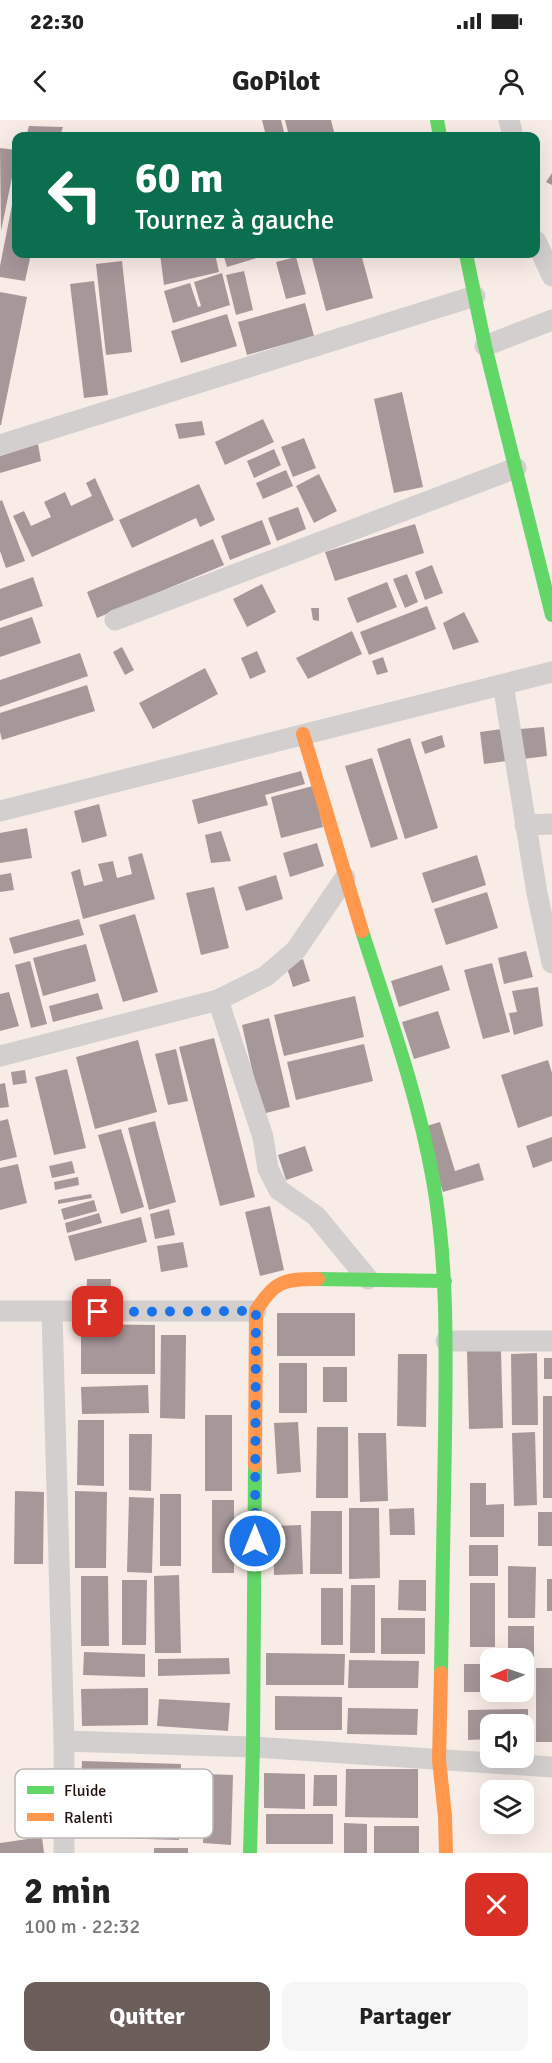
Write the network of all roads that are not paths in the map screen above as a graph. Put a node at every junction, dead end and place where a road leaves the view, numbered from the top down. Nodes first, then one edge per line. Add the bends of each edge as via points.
1 (540, 250) edge
2 (467, 258) edge
3 (552, 276) edge
4 (475, 296) junction
5 (552, 320) edge
6 (485, 346) junction
7 (0, 445) edge
8 (516, 468) junction
9 (552, 615) edge
10 (115, 620) dead end
11 (552, 672) edge
12 (502, 684) junction
13 (303, 734) junction
14 (0, 811) edge
15 (552, 824) edge
16 (525, 825) junction
17 (345, 878) junction
18 (552, 963) edge
19 (218, 1000) junction
20 (0, 1056) edge
21 (368, 1280) junction
22 (445, 1281) junction
23 (0, 1311) edge
24 (256, 1311) junction
25 (52, 1312) junction
26 (446, 1341) junction
27 (552, 1341) edge
28 (64, 1741) junction
29 (254, 1747) junction
30 (439, 1760) junction
31 (552, 1767) edge
32 (64, 1769) edge
33 (250, 1853) edge
34 (446, 1853) edge

1 - 3 street
2 - 4 street
4 - 6 street
4 - 7 street
5 - 6 street
6 - 8 street
8 - 9 street
8 - 10 street
11 - 12 street
12 - 13 street
12 - 16 street
13 - 14 street
13 - 17 street
15 - 16 street
16 - 18 street
17 - 19 street via 296,950 266,976
17 - 22 street via 415,1100 433,1179
19 - 20 street
19 - 21 street via 263,1137 268,1169 279,1190 316,1216
21 - 22 street
21 - 24 street via 293,1279 266,1293
22 - 26 street
23 - 25 street
24 - 25 street
24 - 29 street
25 - 28 street
26 - 27 street
26 - 30 street
28 - 29 street
28 - 32 street
29 - 30 street
29 - 33 street
30 - 31 street
30 - 34 street

